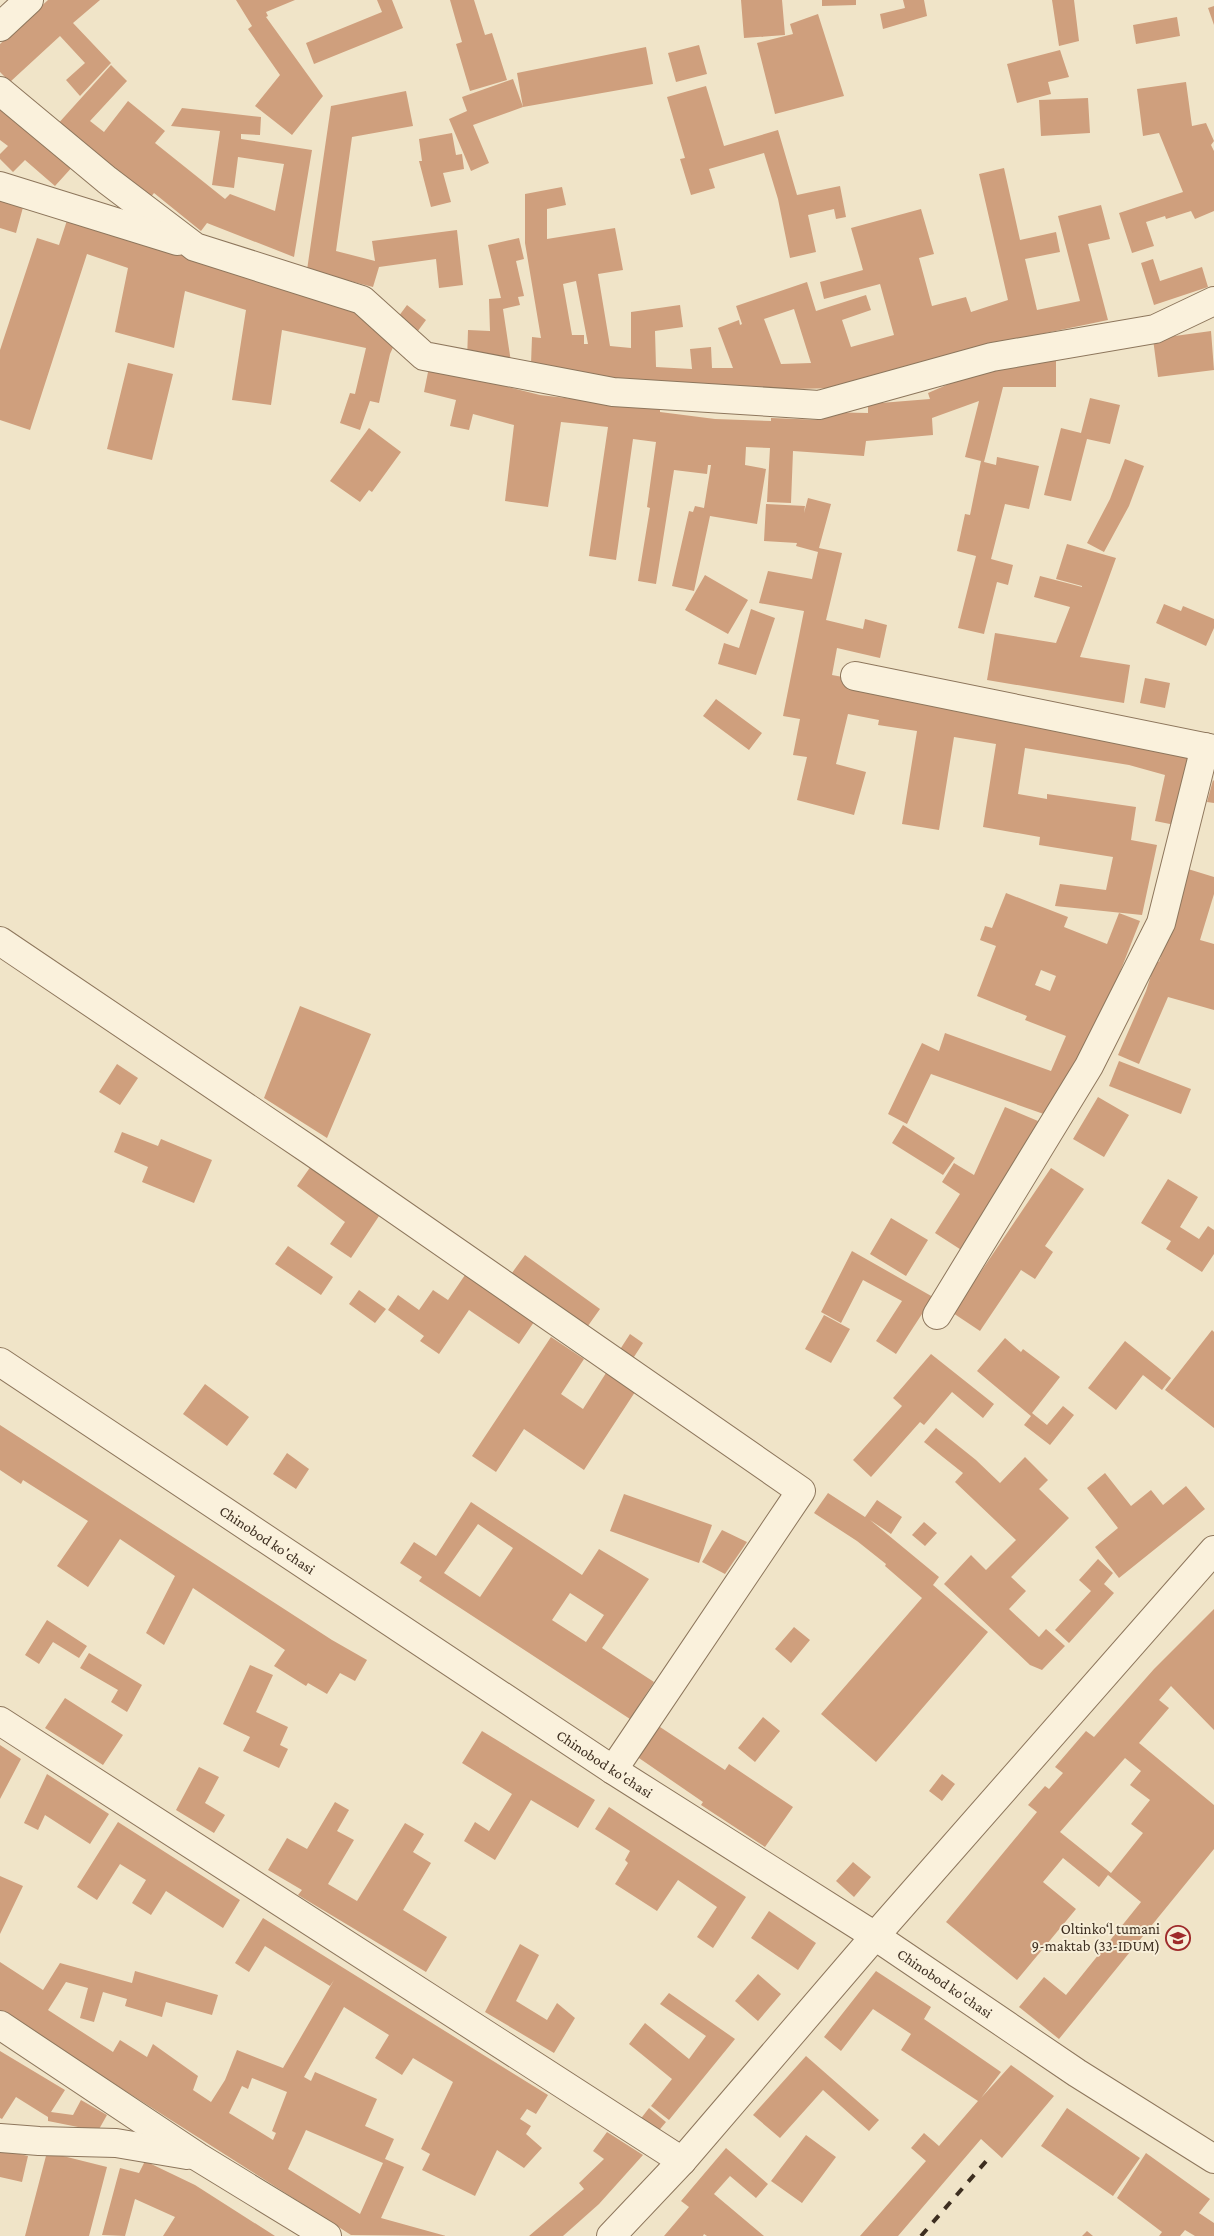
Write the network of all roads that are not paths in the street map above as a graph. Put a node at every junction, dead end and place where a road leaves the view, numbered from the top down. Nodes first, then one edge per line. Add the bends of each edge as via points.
1 (29, 0) edge
2 (0, 27) edge
3 (0, 91) edge
4 (0, 186) edge
5 (195, 247) junction
6 (1214, 301) edge
7 (855, 676) dead end
8 (1209, 748) edge
9 (0, 941) edge
10 (937, 1315) dead end
11 (0, 1362) edge
12 (1214, 1550) edge
13 (0, 1721) edge
14 (612, 1770) junction
15 (875, 1936) junction
16 (0, 2025) edge
17 (0, 2138) edge
18 (198, 2157) junction
19 (1214, 2158) edge
20 (682, 2161) junction
21 (327, 2236) edge
22 (611, 2236) edge

1 - 2 street
3 - 5 street via 107,180
4 - 5 street
5 - 6 street via 362,300 424,356 613,392 819,406 992,357 1155,329
7 - 8 street
8 - 10 street via 1161,923 1089,1066
9 - 14 street via 303,1145 802,1491
11 - 14 street, Chinobod ko'chasi
12 - 15 street
13 - 20 street
14 - 15 street, Chinobod ko'chasi
15 - 19 street, Chinobod ko'chasi via 1077,2073
15 - 20 street
16 - 18 street
17 - 18 street via 116,2143
18 - 21 street
20 - 22 street

